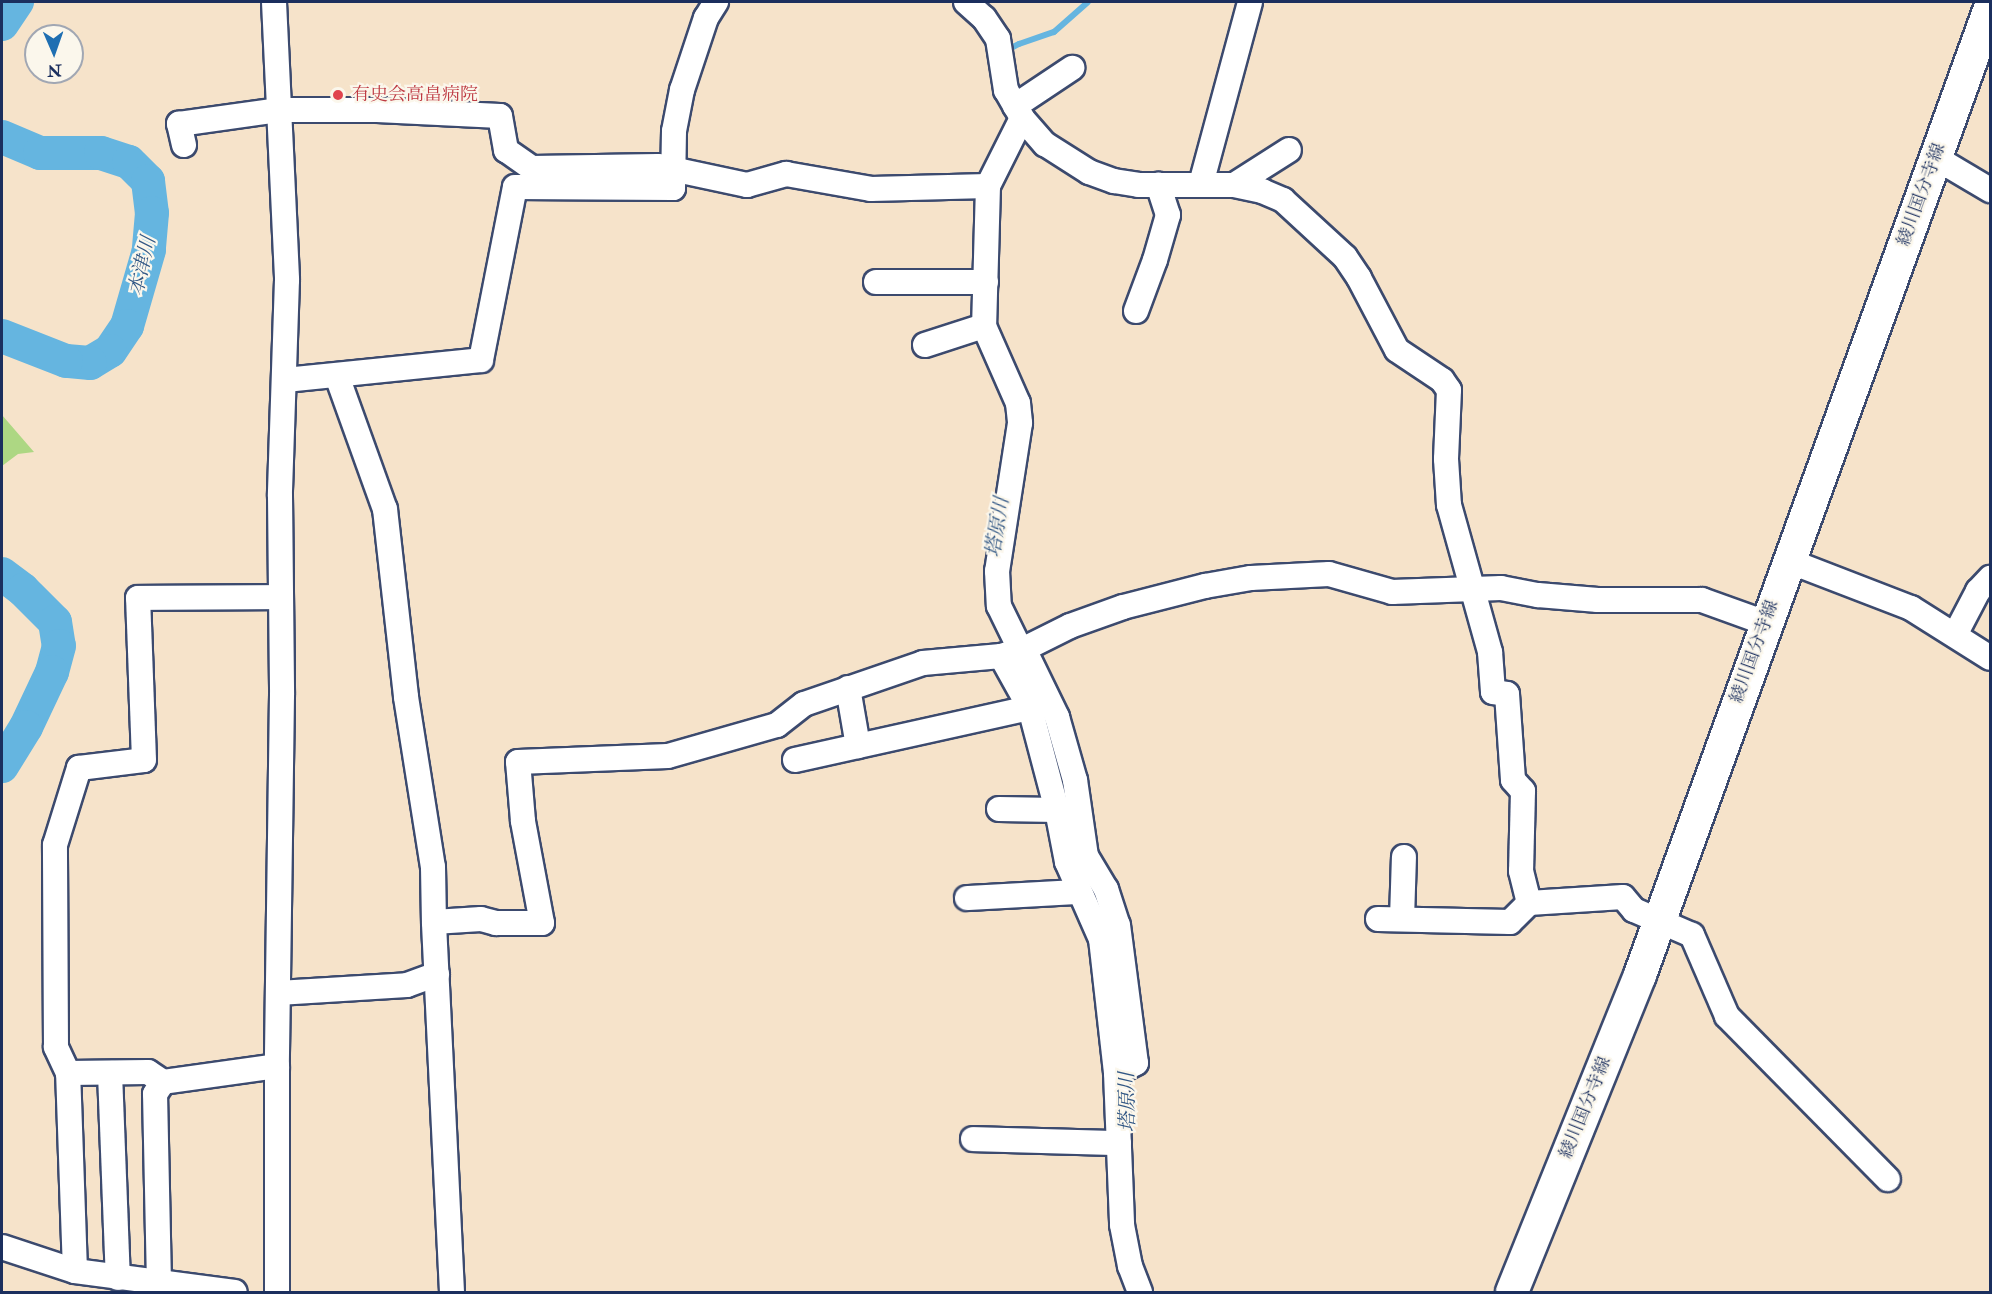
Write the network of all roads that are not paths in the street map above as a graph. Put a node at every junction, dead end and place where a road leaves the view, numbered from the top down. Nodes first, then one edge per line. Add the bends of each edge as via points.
1 (274, 2) edge
2 (716, 2) edge
3 (966, 2) edge
4 (1250, 2) edge
5 (1990, 8) edge
6 (1072, 68) dead end
7 (1021, 106) junction
8 (278, 110) junction
9 (184, 146) dead end
10 (1289, 150) dead end
11 (1936, 158) junction
12 (674, 170) junction
13 (1201, 184) junction
14 (1158, 185) junction
15 (1234, 185) junction
16 (988, 186) junction
17 (1990, 190) edge
18 (876, 282) dead end
19 (986, 282) junction
20 (1136, 310) dead end
21 (984, 326) junction
22 (925, 345) dead end
23 (337, 376) junction
24 (285, 380) junction
25 (1789, 561) junction
26 (1990, 578) edge
27 (1472, 588) junction
28 (281, 597) junction
29 (1766, 623) junction
30 (1955, 635) junction
31 (1024, 649) junction
32 (1000, 656) junction
33 (1990, 658) edge
34 (848, 688) junction
35 (1030, 708) junction
36 (858, 746) junction
37 (795, 760) dead end
38 (999, 809) dead end
39 (1057, 810) junction
40 (1404, 857) dead end
41 (1106, 889) junction
42 (967, 898) dead end
43 (1083, 900) junction
44 (1529, 903) junction
45 (1378, 919) dead end
46 (1402, 919) junction
47 (434, 922) junction
48 (1659, 922) junction
49 (436, 974) junction
50 (278, 993) junction
51 (277, 1066) junction
52 (68, 1073) junction
53 (110, 1073) junction
54 (1116, 1073) junction
55 (163, 1082) junction
56 (973, 1139) dead end
57 (1119, 1143) junction
58 (1888, 1179) dead end
59 (2, 1247) edge
60 (75, 1271) junction
61 (118, 1278) junction
62 (156, 1288) edge
63 (235, 1293) edge
64 (277, 1293) edge
65 (452, 1293) edge
66 (1140, 1293) edge
67 (1512, 1293) edge

1 - 8 street
2 - 12 street via 706,18 682,90 674,131
3 - 7 street via 984,18 998,39 1006,90
4 - 13 street
5 - 11 main road, 綾川国分寺線
6 - 7 street
7 - 14 street via 1045,144 1089,172 1114,181
7 - 16 street
8 - 9 street via 179,124
8 - 12 street via 500,116 506,150 532,168 658,166
8 - 24 street via 287,280
10 - 15 street
11 - 17 street
11 - 25 main road, 綾川国分寺線
12 - 16 street via 747,185 786,174 871,189
12 - 23 street via 673,188 515,187 481,360
13 - 14 street
13 - 15 street
14 - 20 street via 1168,215
15 - 27 street via 1283,200 1345,257 1397,350 1449,390 1449,505
16 - 19 street
18 - 19 street
19 - 21 street
21 - 22 street
21 - 31 street via 1018,404 1020,423 997,571 999,606 1019,647
23 - 24 street
23 - 47 street via 385,509 406,697 433,867
24 - 28 street
25 - 29 main road, 綾川国分寺線
25 - 30 street via 1911,608
26 - 30 street via 1978,591
27 - 29 street via 1598,600 1702,600
27 - 31 street via 1392,592 1329,574 1251,578 1123,607 1070,626
27 - 44 street via 1490,652 1493,692 1508,694 1513,780 1523,791 1521,871
28 - 50 street
28 - 52 street via 138,598 144,760 79,768 56,845 56,1047
29 - 48 main road, 綾川国分寺線
30 - 33 street
31 - 32 street
31 - 41 street via 1057,717 1075,780 1086,856
32 - 34 street via 923,663
32 - 35 street
34 - 36 street
34 - 47 street via 804,704 777,725 668,756 518,762 523,821 542,923 496,923 481,919
35 - 36 street
35 - 39 street
36 - 37 street
38 - 39 street
39 - 43 street via 1066,862
40 - 46 street
41 - 43 street
41 - 54 street via 1118,925 1136,1063
42 - 43 street
43 - 54 street via 1101,939
44 - 46 street via 1510,921
44 - 48 street via 1623,897 1634,910
45 - 46 street
47 - 49 street
48 - 58 street via 1692,935 1727,1016
48 - 67 main road, 綾川国分寺線
49 - 50 street via 407,985
49 - 65 street
50 - 51 street
51 - 55 street
51 - 64 street
52 - 53 street
52 - 60 street
53 - 55 street via 148,1072
53 - 61 street
54 - 57 street
55 - 62 street via 154,1094
56 - 57 street
57 - 66 street via 1122,1225
59 - 60 street
60 - 61 street
61 - 62 street
62 - 63 street

